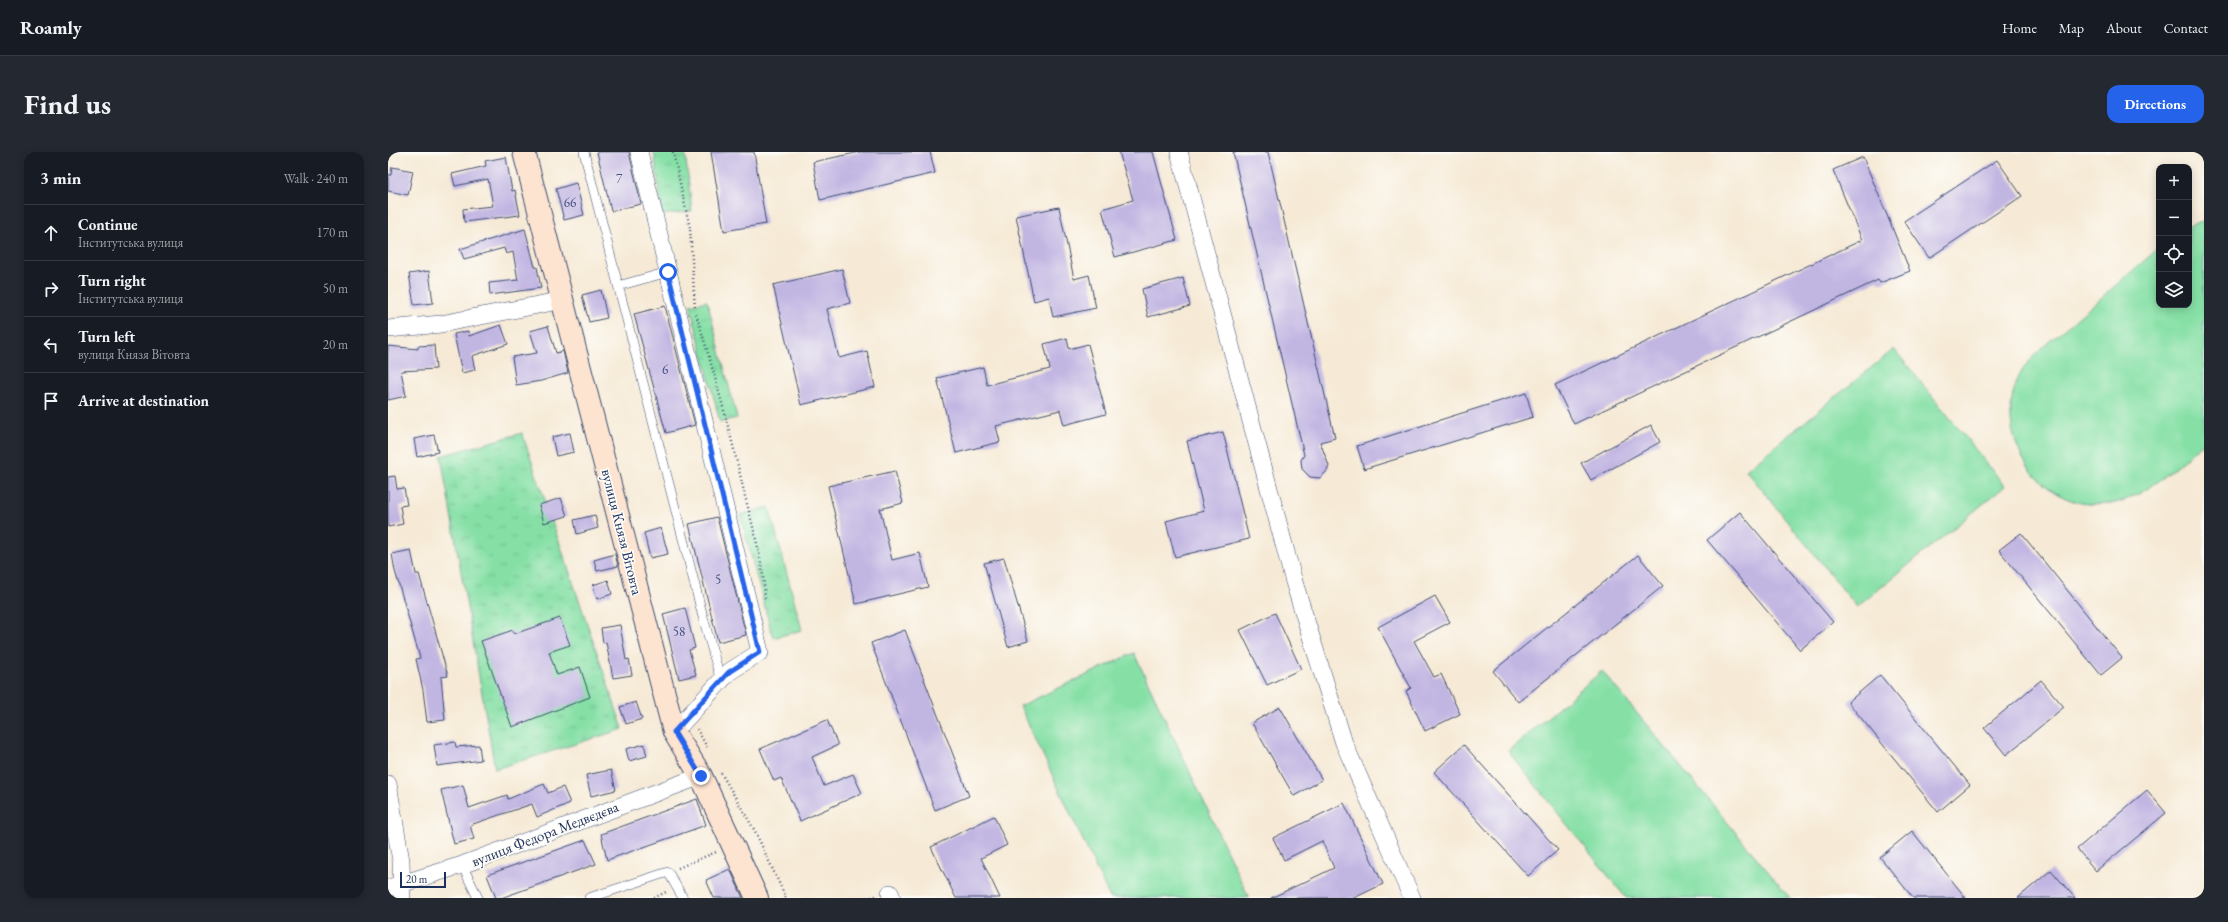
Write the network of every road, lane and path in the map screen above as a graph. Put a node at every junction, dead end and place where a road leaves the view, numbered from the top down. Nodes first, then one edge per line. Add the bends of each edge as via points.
1 (524, 152) edge
2 (584, 152) edge
3 (639, 152) edge
4 (673, 152) edge
5 (1179, 152) edge
6 (668, 272) junction
7 (618, 286) junction
8 (562, 300) junction
9 (388, 329) edge
10 (766, 604) dead end
11 (721, 681) junction
12 (689, 716) junction
13 (674, 732) junction
14 (708, 749) dead end
15 (710, 773) junction
16 (388, 784) edge
17 (734, 845) junction
18 (462, 865) junction
19 (668, 872) junction
20 (398, 890) edge
21 (607, 895) edge
22 (478, 898) edge
23 (589, 898) edge
24 (683, 898) edge
25 (757, 898) edge
26 (786, 898) edge
27 (1412, 898) edge

1 - 8 street, вулиця Князя Вітовта
2 - 7 lane
3 - 6 street
4 - 10 path via 690,228 695,310 714,370 741,477 764,575
5 - 27 street via 1292,574 1344,743
6 - 7 lane
6 - 11 street via 760,652 729,672
7 - 11 lane
8 - 9 street via 441,324
8 - 13 street, вулиця Князя Вітовта
11 - 12 street
12 - 13 street
12 - 14 path
13 - 15 street, вулиця Князя Вітовта
15 - 17 street, вулиця Князя Вітовта
15 - 18 street, вулиця Федора Медвєдєва
15 - 26 path via 755,831
16 - 20 street via 401,861
17 - 19 path
17 - 25 street, вулиця Князя Вітовта
18 - 20 street, вулиця Федора Медвєдєва
18 - 22 lane
19 - 21 lane
19 - 24 lane
21 - 23 lane

